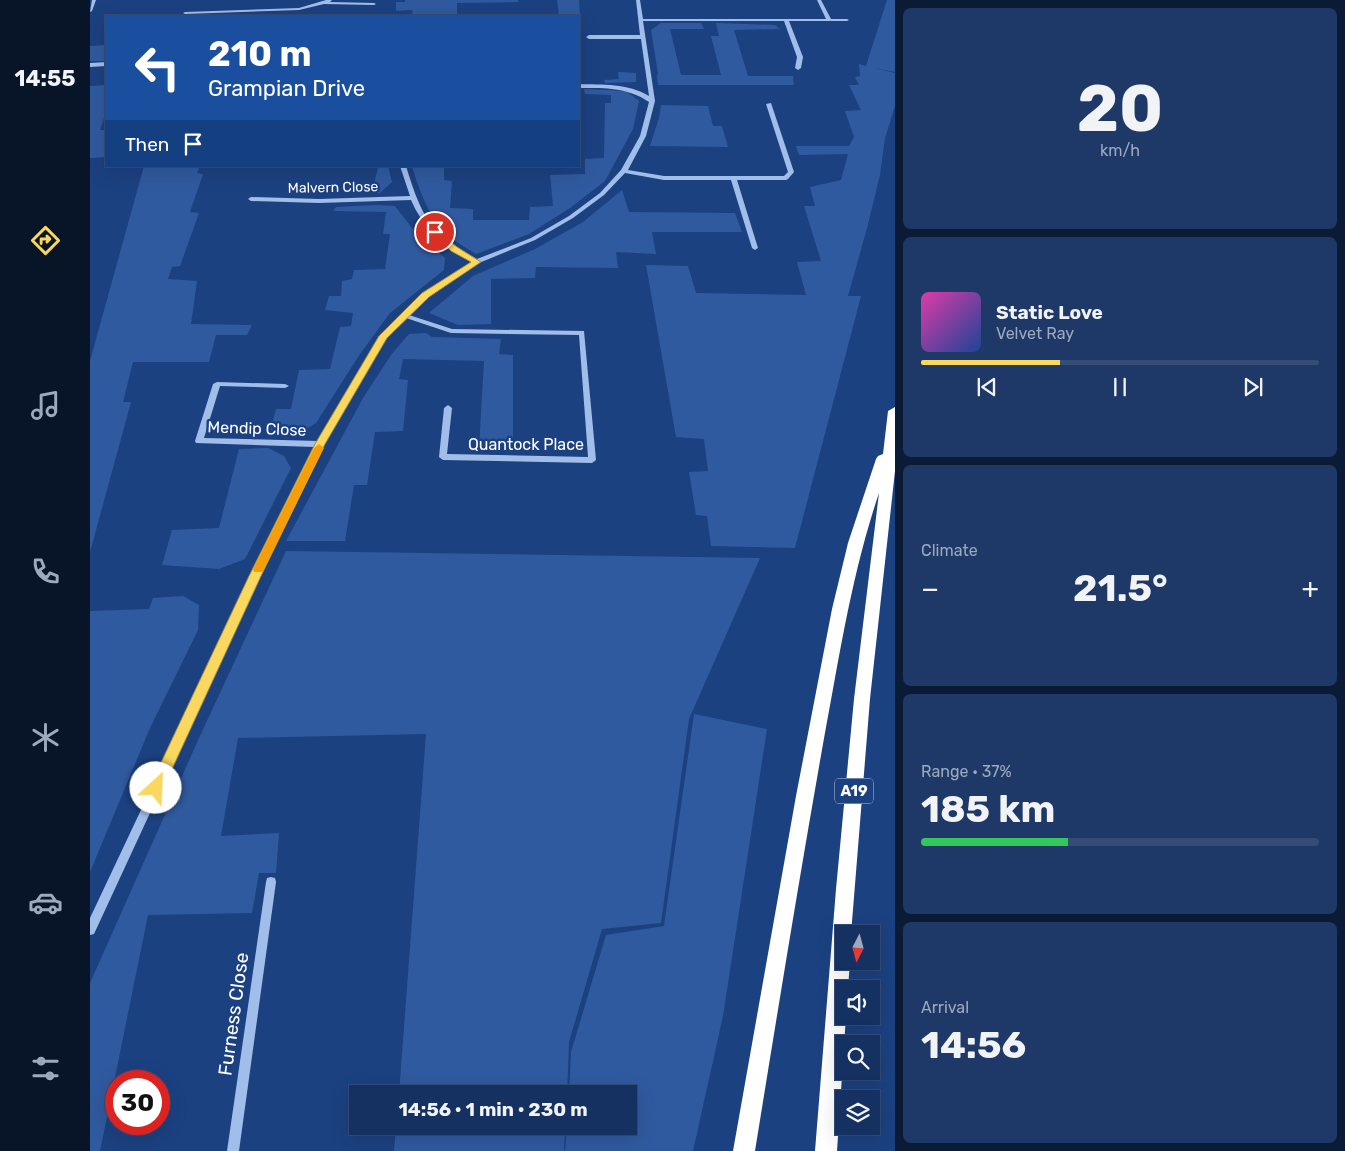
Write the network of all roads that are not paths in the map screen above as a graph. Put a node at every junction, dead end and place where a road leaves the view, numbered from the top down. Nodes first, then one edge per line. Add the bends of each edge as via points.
1 (94, 0) edge
2 (330, 0) edge
3 (638, 0) edge
4 (819, 0) edge
5 (324, 3) junction
6 (374, 4) dead end
7 (90, 10) edge
8 (185, 13) dead end
9 (642, 20) junction
10 (786, 20) junction
11 (829, 20) junction
12 (848, 20) dead end
13 (644, 37) junction
14 (589, 38) dead end
15 (105, 64) edge
16 (90, 65) edge
17 (798, 68) dead end
18 (580, 86) edge
19 (652, 101) junction
20 (769, 104) dead end
21 (403, 167) edge
22 (624, 171) junction
23 (733, 178) junction
24 (414, 198) junction
25 (252, 200) dead end
26 (755, 248) dead end
27 (477, 262) junction
28 (403, 315) junction
29 (285, 386) dead end
30 (448, 408) dead end
31 (895, 411) edge
32 (892, 432) junction
33 (320, 444) junction
34 (271, 882) dead end
35 (90, 930) edge
36 (232, 1151) edge
37 (744, 1151) edge
38 (826, 1151) edge

1 - 7 street
2 - 5 street
3 - 9 street
4 - 11 street
5 - 6 street
5 - 8 street via 299,9
9 - 10 street
9 - 13 street
10 - 11 street
10 - 17 street via 800,57
11 - 12 street
13 - 14 street
13 - 19 street
15 - 16 street
18 - 19 street via 624,87 641,92
19 - 22 street via 643,136
20 - 23 street via 791,172 786,178
21 - 24 street
22 - 23 street via 664,178
22 - 27 street via 602,194 571,217 533,239
23 - 26 street
24 - 25 street, Malvern Close
24 - 27 street via 435,232 454,249
27 - 28 street via 427,294
28 - 30 street, Quantock Place via 451,330 582,333 592,460 443,457
28 - 33 street via 383,336
29 - 33 street, Mendip Close via 217,384 199,441
31 - 32 highway, A19
32 - 37 highway via 855,543 840,609
32 - 38 highway, A19 via 845,889
33 - 35 street
34 - 36 street, Furness Close

